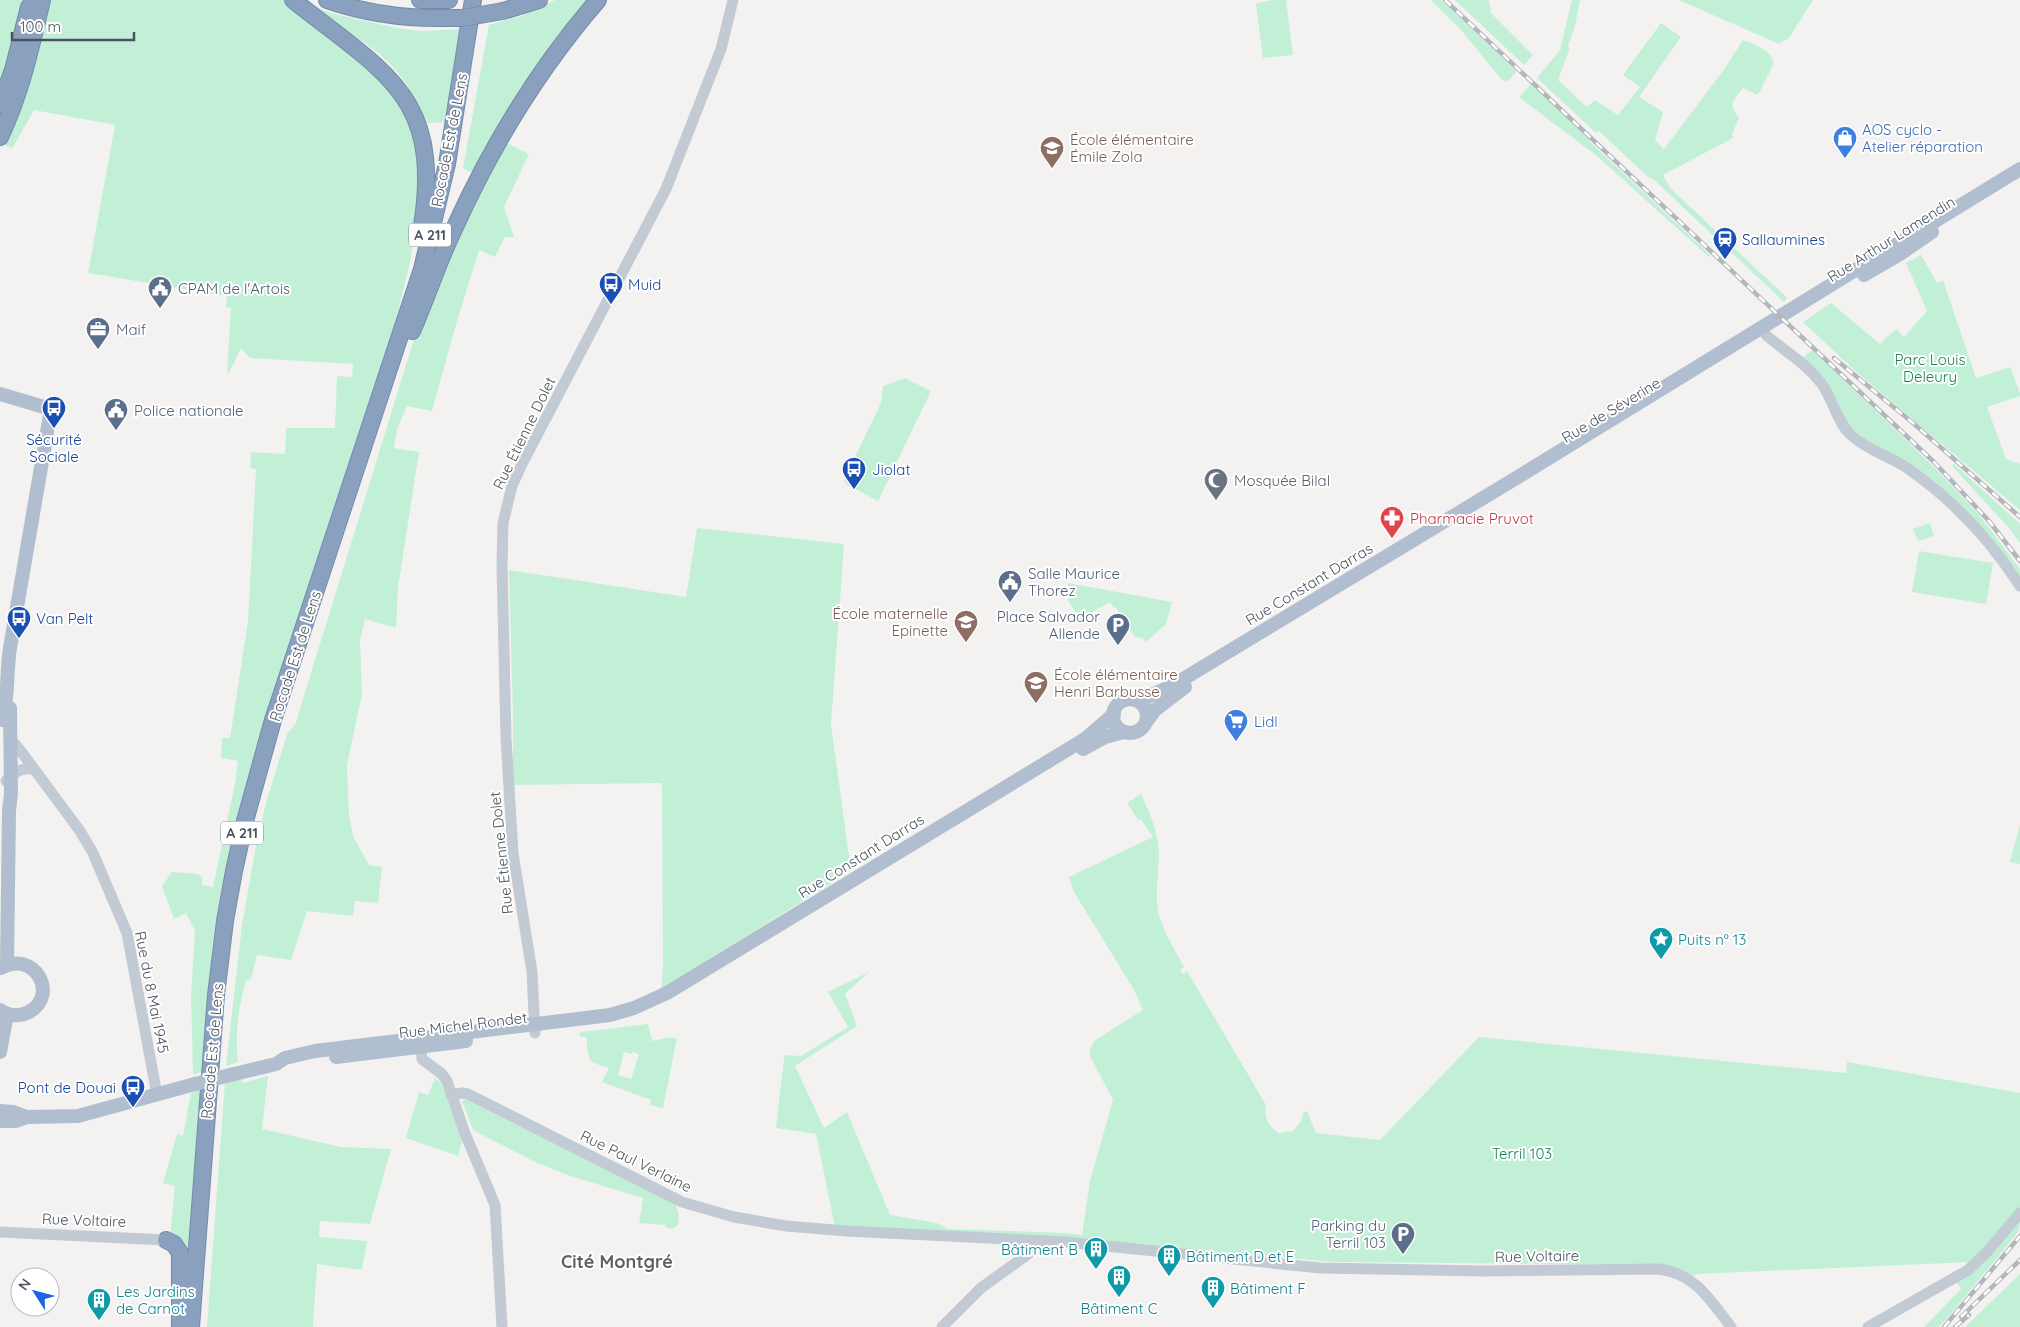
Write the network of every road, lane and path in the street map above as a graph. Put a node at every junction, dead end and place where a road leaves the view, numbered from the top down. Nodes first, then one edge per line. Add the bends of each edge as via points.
1 (30, 0) edge
2 (42, 0) edge
3 (293, 0) edge
4 (420, 0) edge
5 (449, 0) edge
6 (473, 0) edge
7 (482, 0) edge
8 (539, 0) edge
9 (598, 0) edge
10 (733, 0) edge
11 (331, 1) edge
12 (0, 105) edge
13 (0, 137) edge
14 (2020, 169) edge
15 (2020, 180) edge
16 (1795, 307) joint
17 (1779, 328) joint
18 (1766, 335) junction
19 (411, 336) junction
20 (392, 359) junction
21 (0, 394) edge
22 (1497, 489) joint
23 (1460, 521) joint
24 (2020, 586) edge
25 (4, 656) edge
26 (4, 698) edge
27 (1135, 700) junction
28 (1114, 714) junction
29 (1147, 721) junction
30 (1124, 732) junction
31 (10, 742) junction
32 (34, 770) junction
33 (8, 779) junction
34 (4, 967) edge
35 (4, 1012) edge
36 (620, 1017) junction
37 (534, 1028) junction
38 (421, 1048) junction
39 (0, 1052) edge
40 (157, 1094) junction
41 (451, 1095) junction
42 (0, 1111) edge
43 (27, 1118) junction
44 (0, 1121) edge
45 (2020, 1213) edge
46 (0, 1232) edge
47 (1021, 1238) junction
48 (166, 1240) joint
49 (1046, 1241) junction
50 (1024, 1257) junction
51 (180, 1327) edge
52 (191, 1327) edge
53 (201, 1327) edge
54 (502, 1327) edge
55 (942, 1327) edge
56 (1731, 1327) edge
57 (1868, 1327) edge

1 - 12 highway via 13,70
2 - 13 highway via 30,56
3 - 20 highway via 372,62 397,86 415,114 423,141 426,177 424,216
4 - 5 highway
6 - 20 highway, Rocade Est de Lens / A 211 via 447,164 422,270
7 - 19 highway, Rocade Est de Lens / A 211 via 448,194
8 - 11 highway, bridge via 503,11 462,18 406,18
9 - 19 highway via 529,93 496,146 453,230
10 - 37 street, Rue Étienne Dolet via 721,48 666,189 522,464 505,514 502,565 510,814 514,861 532,972
14 - 16 main road, Rue Arthur Lamendin
15 - 17 main road, Rue Arthur Lamendin
16 - 22 main road, Rue de Séverine
17 - 18 main road, Rue de Séverine
18 - 23 main road, Rue de Séverine
18 - 24 street via 1815,376 1830,396 1847,432 1909,470 1949,501 1989,544
19 - 53 highway, Rocade Est de Lens / A 211 via 283,723 244,871 234,923 221,1046
20 - 52 highway, Rocade Est de Lens / A 211 via 273,720 234,871 216,995
21 - 25 main road via 51,409
22 - 27 main road, Rue Constant Darras via 1170,687
23 - 29 main road, Rue Constant Darras via 1178,692 1155,710
25 - 26 main road
26 - 31 main road via 10,706
26 - 33 main road via 2,720
27 - 28 main road via 1120,703
27 - 29 main road via 1144,706
28 - 30 main road via 1117,726
28 - 36 main road, Rue Constant Darras via 1085,738 676,988
29 - 30 main road via 1137,732
30 - 36 main road, Rue Constant Darras via 1104,737 1076,753 669,1002 650,1012
31 - 32 street, Rue du 8 Mai 1945 via 18,747
31 - 33 main road
32 - 33 street via 28,768
32 - 40 street, Rue du 8 Mai 1945 via 93,853 129,942
33 - 34 main road via 5,798 9,811
34 - 35 main road via 20,963 32,968 40,977 42,995 33,1010 25,1014 16,1016
35 - 39 main road
36 - 37 main road, Rue Michel Rondet
37 - 38 main road, Rue Michel Rondet
38 - 40 main road, Rue Michel Rondet, bridge via 307,1056 287,1065 276,1064
38 - 41 street via 445,1077
40 - 43 main road, Rue Michel Rondet via 78,1116
41 - 47 street, Rue Paul Verlaine via 468,1094 682,1202 734,1217 786,1226 847,1231
41 - 54 street via 495,1205
42 - 43 main road
43 - 44 main road
45 - 57 street via 1968,1270
46 - 48 street, Rue Voltaire
47 - 49 street, Rue Paul Verlaine
47 - 50 street
48 - 51 highway via 174,1244 180,1253
49 - 50 street
49 - 56 street, Rue Voltaire via 1320,1268 1667,1270 1699,1286
50 - 55 street via 981,1288

